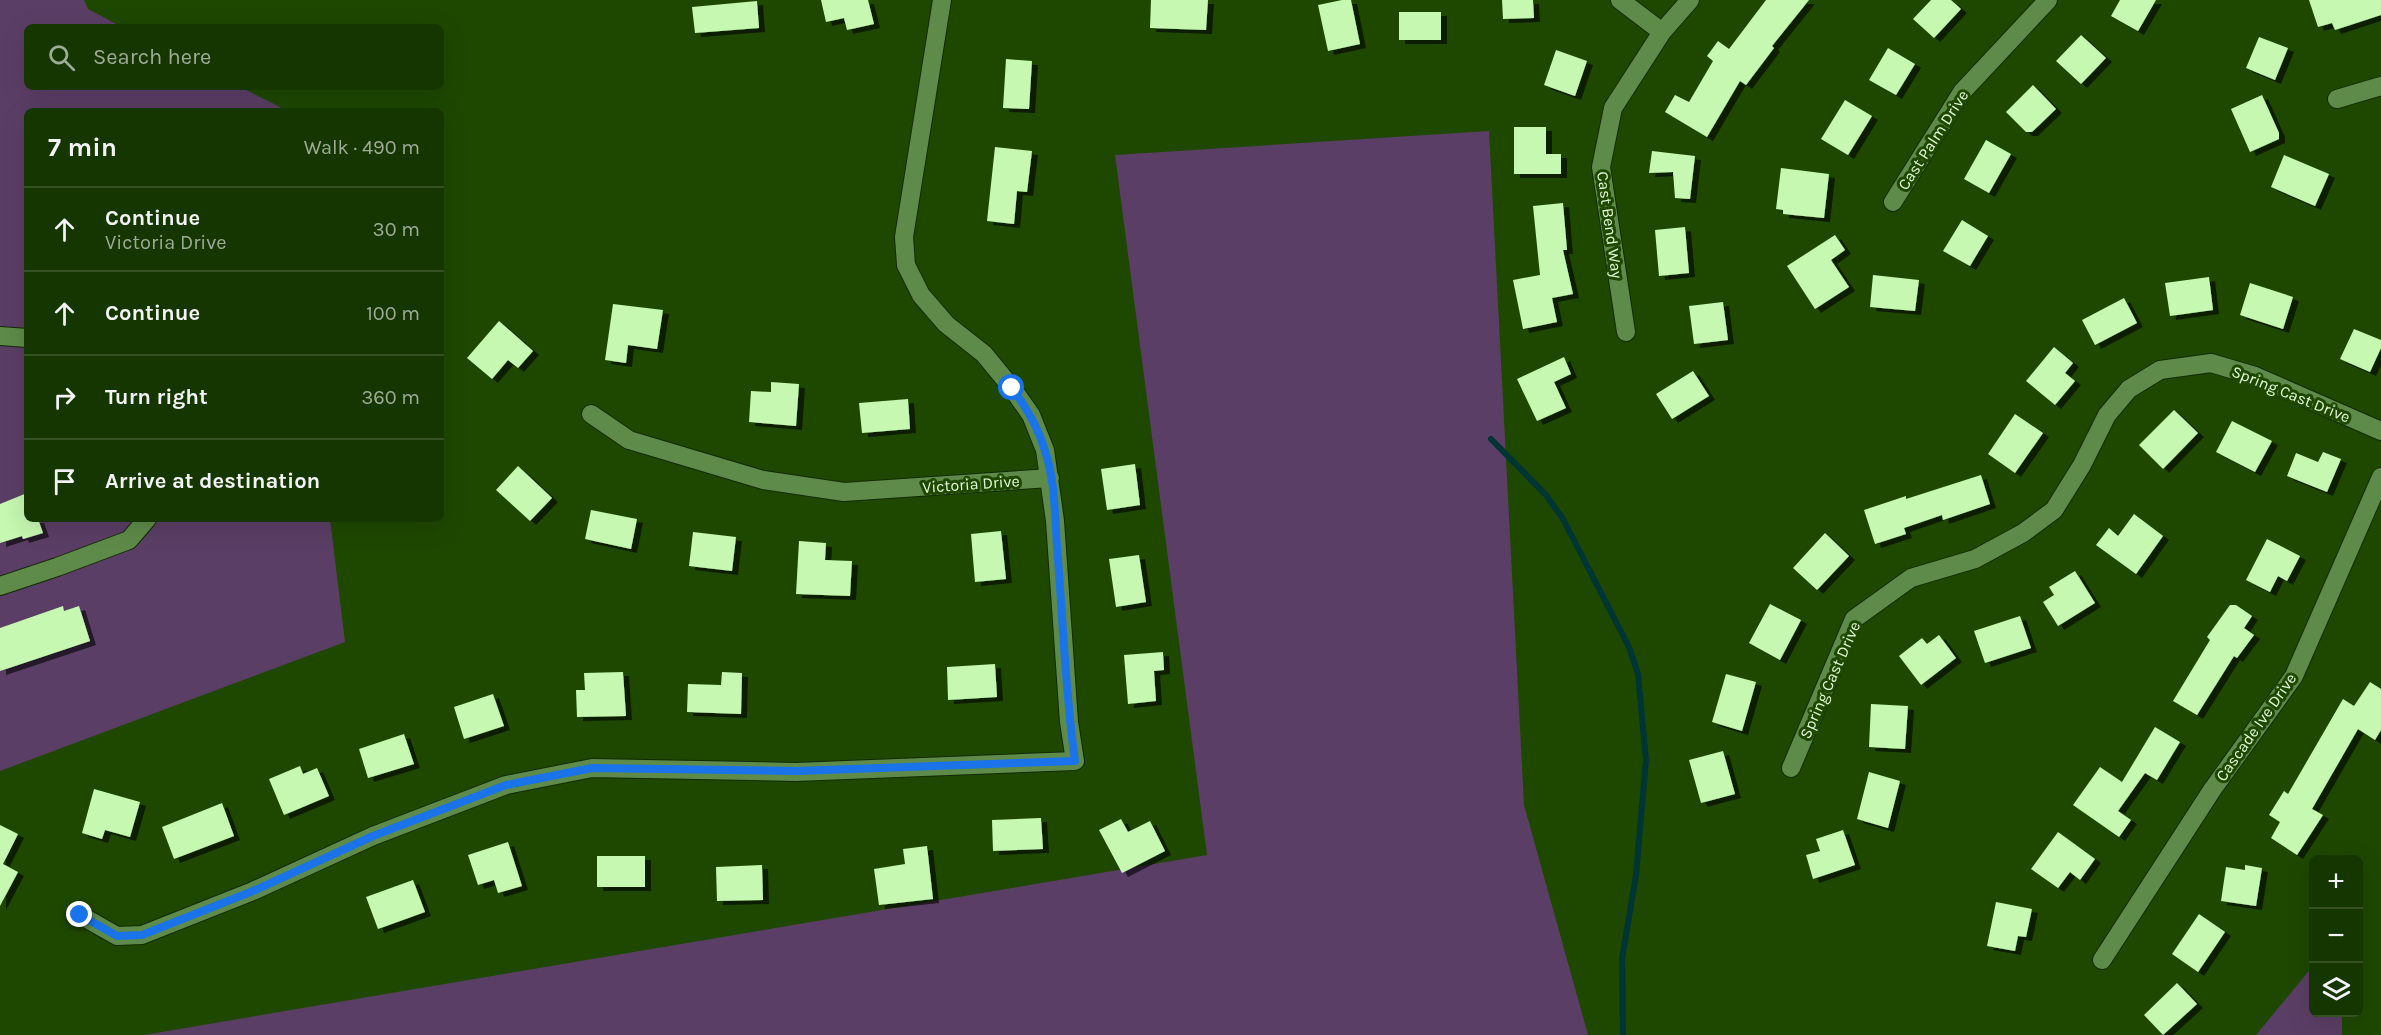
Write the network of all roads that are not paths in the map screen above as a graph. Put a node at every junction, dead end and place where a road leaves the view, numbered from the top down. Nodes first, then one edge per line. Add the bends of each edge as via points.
1 (942, 0) edge
2 (1620, 0) edge
3 (1690, 0) edge
4 (2048, 0) edge
5 (1662, 32) junction
6 (2381, 86) edge
7 (2337, 99) dead end
8 (1893, 202) dead end
9 (1626, 332) dead end
10 (0, 336) edge
11 (24, 338) edge
12 (591, 414) dead end
13 (2381, 431) edge
14 (2381, 477) edge
15 (1050, 478) junction
16 (144, 522) edge
17 (0, 586) edge
18 (1791, 768) dead end
19 (80, 915) dead end
20 (2102, 960) dead end

1 - 15 street via 904,237 906,265 921,295 946,324 984,354 1031,415 1045,450
2 - 5 street
3 - 5 street, Cast Bend Way
4 - 8 street, Cast Palm Drive via 1962,92
5 - 9 street, Cast Bend Way via 1613,108 1601,167
6 - 7 street
10 - 11 street
12 - 15 street, Victoria Drive via 628,440 763,480 844,492
13 - 18 street, Spring Cast Drive via 2254,376 2211,363 2160,370 2129,389 2107,415 2054,510 2023,533 1975,559 1911,578 1854,619
14 - 20 street, Cascade Ive Drive via 2294,676 2212,790
15 - 19 street via 1075,761 796,771 584,770 506,785 373,836 253,891 142,935 117,936
16 - 17 street via 129,540

